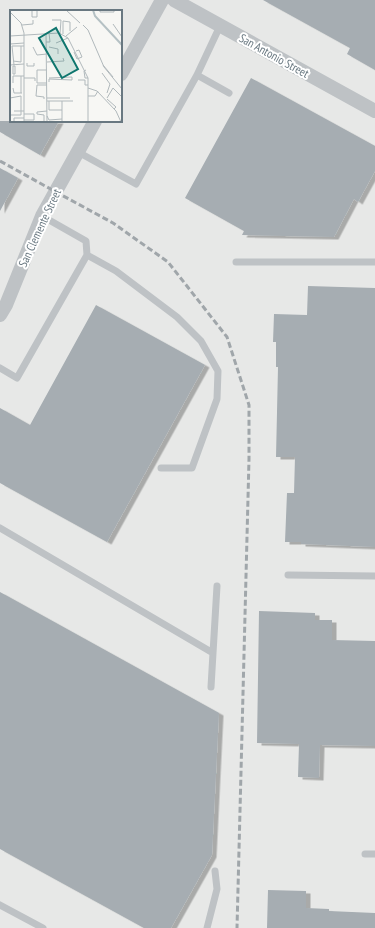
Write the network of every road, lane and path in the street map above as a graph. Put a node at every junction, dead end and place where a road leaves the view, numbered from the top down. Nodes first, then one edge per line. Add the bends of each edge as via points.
1 (162, 0) edge
2 (174, 0) edge
3 (220, 26) junction
4 (122, 72) edge
5 (197, 75) junction
6 (229, 93) dead end
7 (375, 112) edge
8 (94, 122) edge
9 (78, 152) junction
10 (42, 216) junction
11 (87, 255) junction
12 (236, 262) dead end
13 (375, 262) edge
14 (0, 315) edge
15 (0, 368) edge
16 (160, 468) dead end
17 (0, 528) edge
18 (288, 575) dead end
19 (375, 576) edge
20 (217, 586) dead end
21 (213, 653) junction
22 (211, 687) dead end
23 (365, 854) dead end
24 (375, 854) edge
25 (215, 871) dead end
26 (0, 905) edge
27 (43, 928) edge
28 (207, 928) edge

1 - 4 street
2 - 3 street, San Antonio Street
3 - 5 lane
3 - 7 street, San Antonio Street
5 - 6 lane
5 - 9 lane via 136,184
8 - 9 street, San Clemente Street
9 - 10 street, San Clemente Street
10 - 11 lane via 86,241
10 - 14 street, San Clemente Street
11 - 15 lane via 18,378
11 - 16 lane via 116,271 177,317 201,342 218,371 217,399 192,468
12 - 13 lane
17 - 21 lane
18 - 19 lane
20 - 21 lane
21 - 22 lane
23 - 24 lane
25 - 28 lane via 218,888
26 - 27 lane

